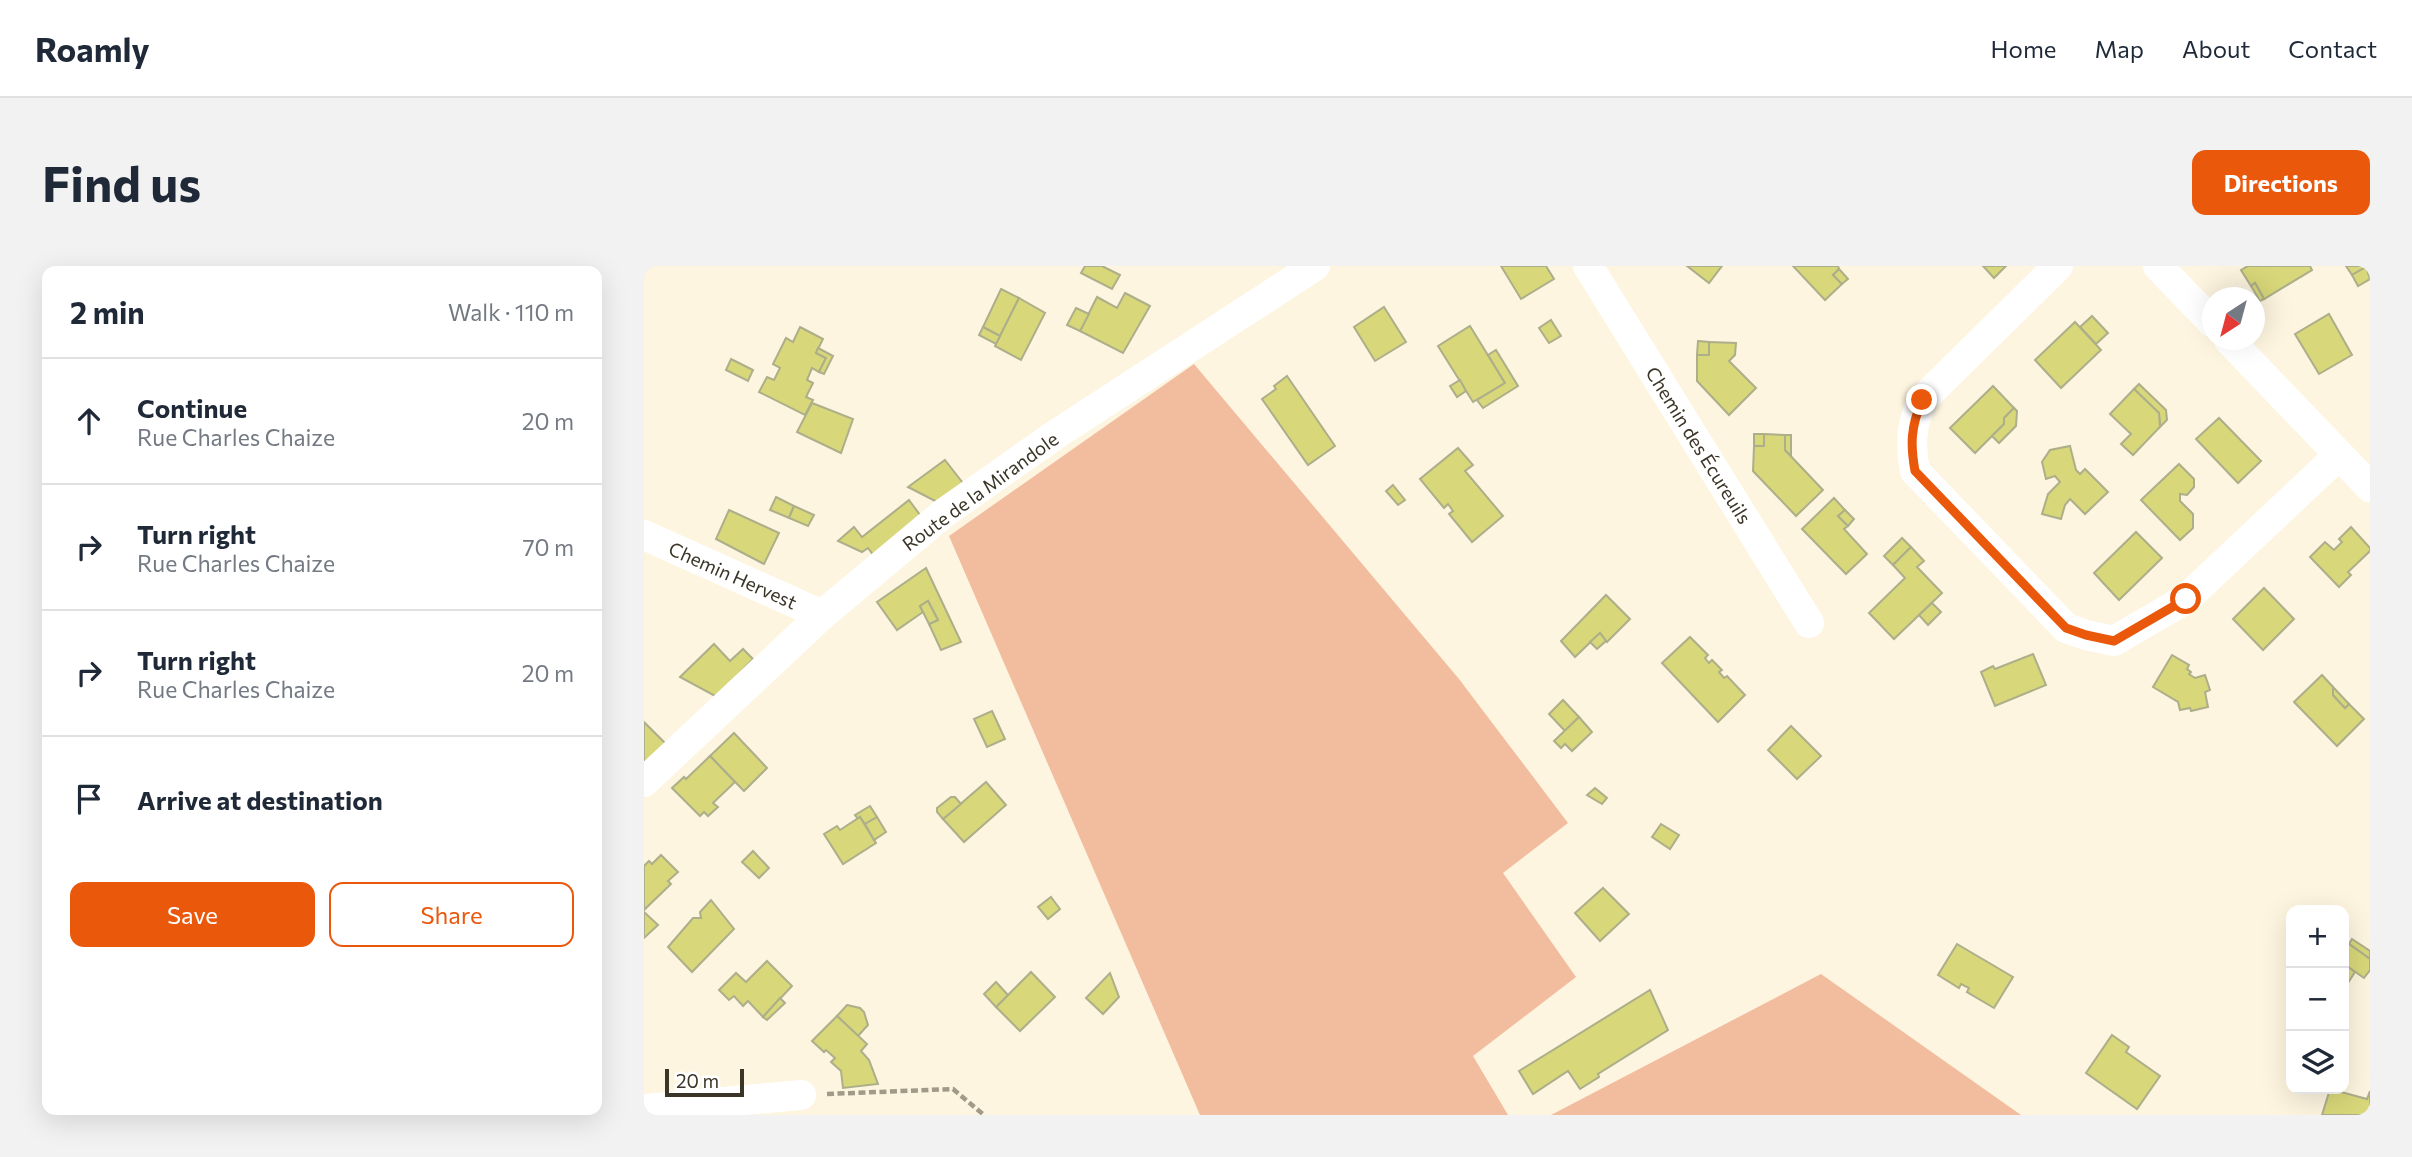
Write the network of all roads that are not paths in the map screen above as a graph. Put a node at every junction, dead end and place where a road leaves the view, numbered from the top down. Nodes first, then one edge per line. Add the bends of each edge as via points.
1 (1315, 266) edge
2 (1588, 266) edge
3 (2058, 266) edge
4 (2158, 266) edge
5 (2202, 312) edge
6 (2239, 350) edge
7 (2339, 455) junction
8 (2370, 487) edge
9 (644, 535) edge
10 (822, 615) junction
11 (1809, 623) dead end
12 (644, 782) edge
13 (801, 1096) road end
14 (644, 1109) edge

1 - 10 street, Route de la Mirandole via 944,513
2 - 11 street, Chemin des Écureuils
3 - 7 street via 1922,400 1913,422 1911,449 1915,471 2066,628 2114,641 2186,599
4 - 5 street
6 - 7 street
7 - 8 street
9 - 10 street, Chemin Hervest
10 - 12 street, Route de la Mirandole
13 - 14 street

